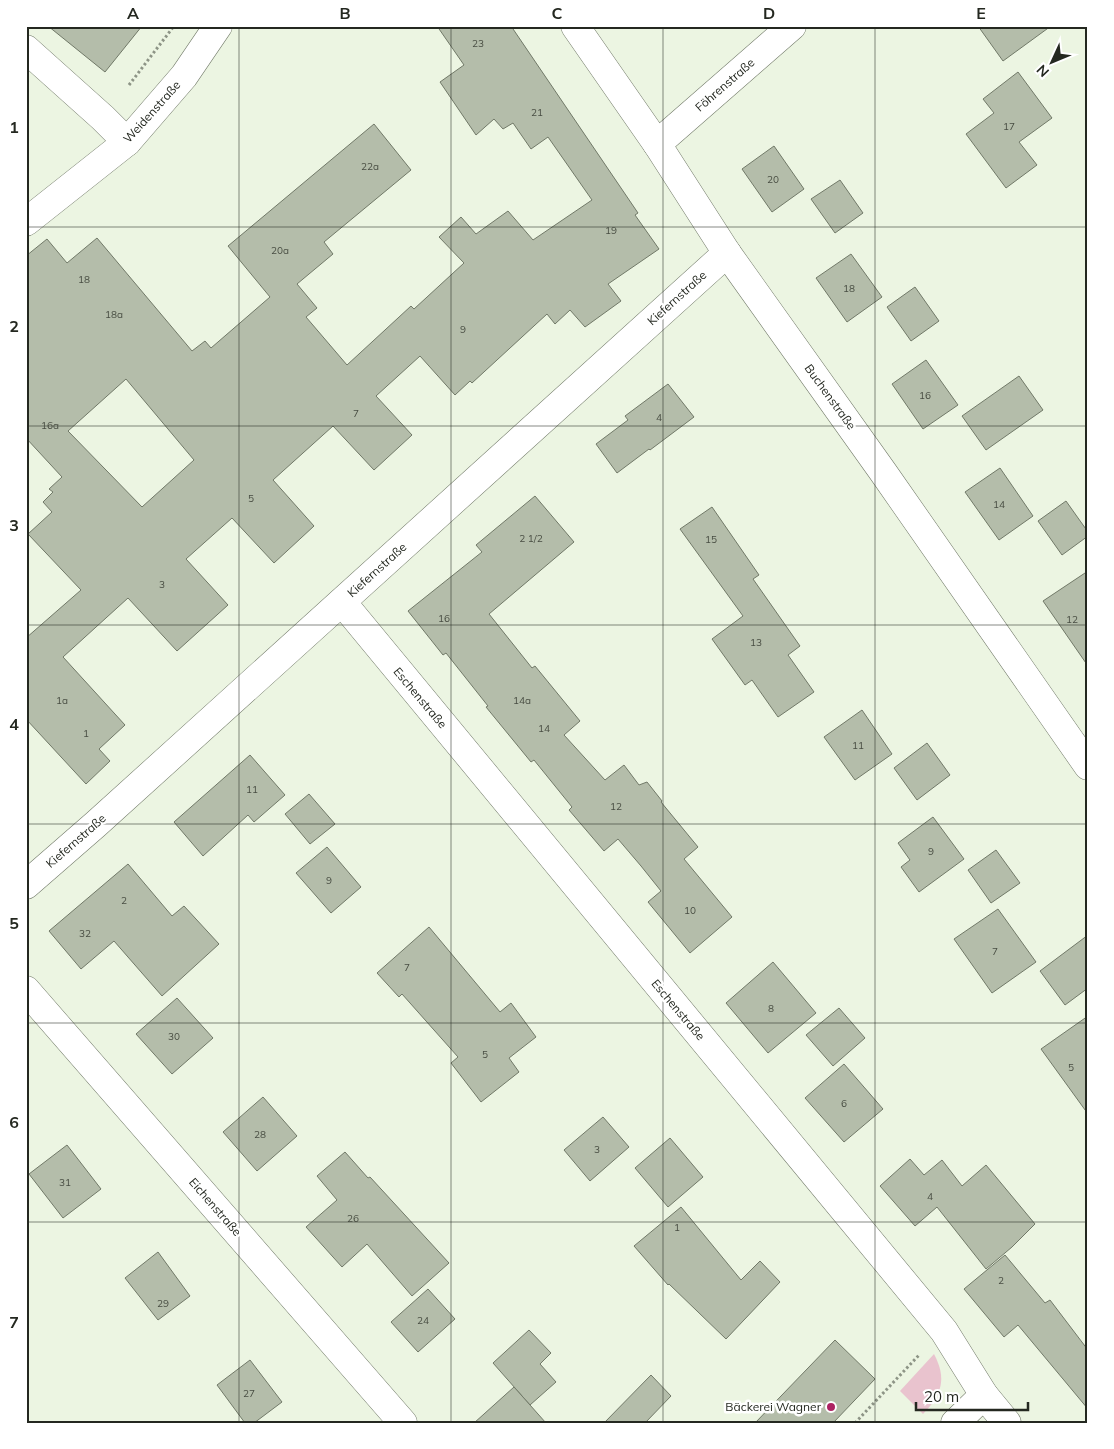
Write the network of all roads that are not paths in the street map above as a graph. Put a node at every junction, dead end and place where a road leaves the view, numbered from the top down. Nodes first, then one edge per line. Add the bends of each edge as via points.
1 (218, 26) edge
2 (575, 26) edge
3 (792, 26) edge
4 (26, 48) edge
5 (127, 142) junction
6 (657, 144) junction
7 (26, 222) edge
8 (727, 253) junction
9 (342, 602) junction
10 (1088, 766) edge
11 (26, 885) edge
12 (26, 990) edge
13 (984, 1395) junction
14 (403, 1423) edge
15 (954, 1423) edge
16 (1007, 1423) edge

1 - 5 street, Weidenstraße via 184,76
2 - 6 street, Buchenstraße
3 - 6 street, Föhrenstraße
4 - 5 street
5 - 7 street, Weidenstraße
6 - 8 street, Buchenstraße
8 - 9 street, Kiefernstraße
8 - 10 street, Buchenstraße
9 - 11 street, Kiefernstraße
9 - 13 street, Eschenstraße via 944,1331
12 - 14 street, Eichenstraße
13 - 15 street
13 - 16 street, Eschenstraße

